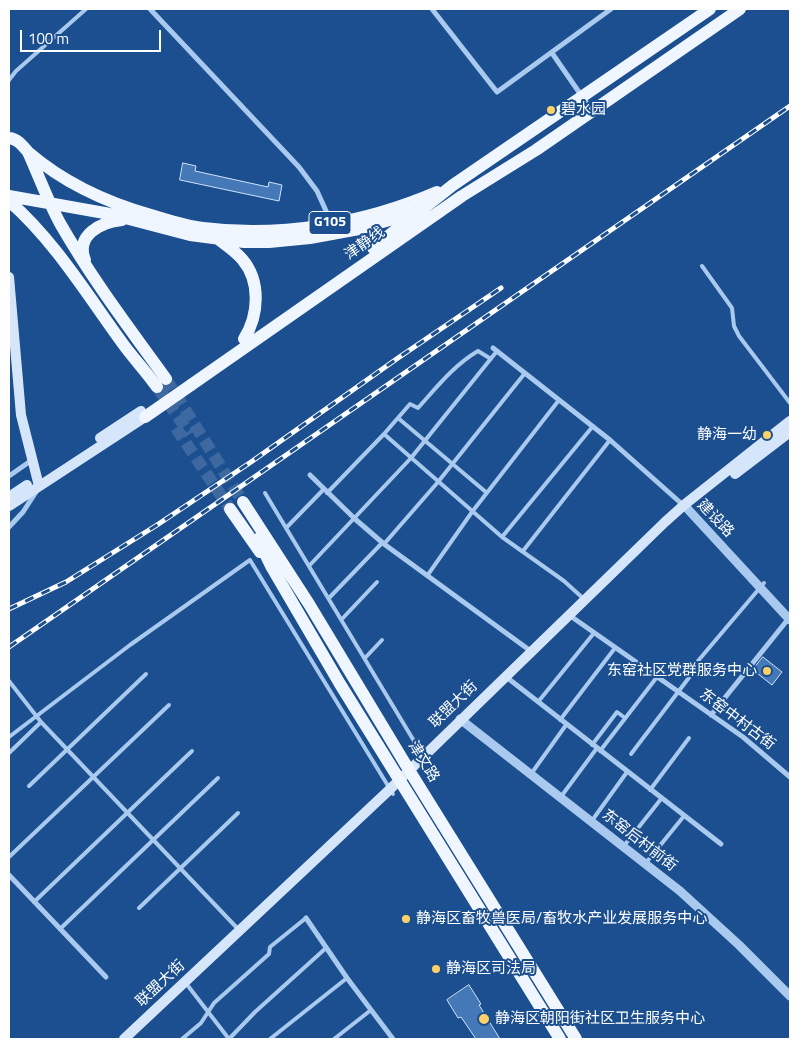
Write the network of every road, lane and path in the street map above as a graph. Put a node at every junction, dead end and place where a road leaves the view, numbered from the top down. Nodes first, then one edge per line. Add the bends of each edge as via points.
1 (86, 9) edge
2 (150, 9) edge
3 (432, 9) edge
4 (611, 9) edge
5 (710, 9) edge
6 (740, 9) edge
7 (552, 53) junction
8 (9, 80) edge
9 (583, 97) junction
10 (592, 111) junction
11 (9, 138) edge
12 (28, 152) junction
13 (453, 185) junction
14 (9, 196) edge
15 (462, 196) junction
16 (9, 201) edge
17 (52, 205) junction
18 (422, 209) junction
19 (132, 219) junction
20 (201, 228) junction
21 (333, 228) junction
22 (218, 239) junction
23 (702, 266) dead end
24 (90, 272) junction
25 (9, 277) edge
26 (244, 339) junction
27 (495, 350) joint
28 (491, 359) junction
29 (525, 373) junction
30 (189, 382) junction
31 (560, 400) junction
32 (790, 403) edge
33 (143, 414) joint
34 (398, 418) junction
35 (790, 422) edge
36 (593, 426) junction
37 (790, 432) edge
38 (384, 434) junction
39 (610, 440) junction
40 (426, 441) junction
41 (411, 458) junction
42 (33, 460) junction
43 (452, 464) junction
44 (310, 475) dead end
45 (9, 476) edge
46 (38, 482) junction
47 (438, 482) junction
48 (326, 491) junction
49 (265, 493) dead end
50 (487, 493) junction
51 (9, 497) edge
52 (9, 506) edge
53 (687, 508) junction
54 (472, 512) junction
55 (355, 519) junction
56 (9, 527) edge
57 (286, 528) junction
58 (502, 537) junction
59 (383, 544) junction
60 (523, 551) junction
61 (309, 566) junction
62 (427, 576) junction
63 (377, 582) dead end
64 (762, 585) junction
65 (329, 598) junction
66 (586, 602) junction
67 (571, 616) junction
68 (790, 617) edge
69 (342, 619) junction
70 (594, 633) junction
71 (382, 640) dead end
72 (615, 648) junction
73 (533, 653) junction
74 (365, 658) junction
75 (146, 674) dead end
76 (657, 677) junction
77 (507, 678) junction
78 (9, 681) edge
79 (679, 692) junction
80 (538, 702) junction
81 (169, 705) dead end
82 (710, 715) junction
83 (36, 716) junction
84 (625, 718) junction
85 (560, 720) junction
86 (462, 721) junction
87 (41, 722) junction
88 (566, 725) junction
89 (9, 736) edge
90 (689, 738) dead end
91 (596, 748) junction
92 (66, 749) junction
93 (192, 751) dead end
94 (9, 753) edge
95 (631, 754) dead end
96 (425, 758) junction
97 (627, 772) junction
98 (410, 773) junction
99 (530, 774) junction
100 (93, 777) junction
101 (790, 777) edge
102 (218, 778) dead end
103 (29, 786) dead end
104 (396, 787) junction
105 (650, 790) junction
106 (560, 798) junction
107 (661, 798) junction
108 (127, 813) junction
109 (238, 813) dead end
110 (684, 816) junction
111 (591, 822) junction
112 (153, 840) junction
113 (721, 844) dead end
114 (623, 847) junction
115 (9, 857) edge
116 (645, 864) junction
117 (180, 868) junction
118 (9, 875) edge
119 (34, 902) junction
120 (139, 908) dead end
121 (306, 918) joint
122 (60, 929) junction
123 (241, 932) junction
124 (326, 948) junction
125 (106, 977) dead end
126 (347, 978) junction
127 (186, 984) junction
128 (790, 996) edge
129 (371, 1010) junction
130 (208, 1012) junction
131 (129, 1037) edge
132 (182, 1039) edge
133 (229, 1039) edge
134 (270, 1039) edge
135 (334, 1039) edge
136 (392, 1039) edge
137 (560, 1039) edge
138 (576, 1039) edge

1 - 8 lane
2 - 21 street via 299,167 317,190
3 - 7 street via 497,92
4 - 7 street
5 - 9 main road, 津静线 / G105
6 - 10 main road, 津静线
7 - 9 street
9 - 10 street
9 - 13 main road, 津静线 / G105
10 - 15 main road, 津静线
11 - 12 main road via 22,144
12 - 17 main road
12 - 20 main road, G105 via 59,177 85,191 137,211
13 - 18 main road, 津静线
13 - 21 main road, G105 via 412,203
14 - 17 main road
15 - 18 main road
15 - 30 main road, 津静线
16 - 24 main road via 32,223 78,279 158,386
17 - 19 main road
17 - 24 main road
18 - 21 main road via 368,227
18 - 26 main road, 津静线 via 380,244
19 - 22 main road
19 - 24 main road via 106,222 92,230 83,245
20 - 21 main road, G105 via 268,231
20 - 22 main road
21 - 22 main road via 310,238 269,242
22 - 26 main road via 244,261 253,281 256,312
23 - 32 lane via 732,308 739,336
25 - 42 main road via 19,400
26 - 30 main road, 津静线
27 - 28 lane
27 - 29 street
28 - 34 lane via 478,351 468,357 418,408 410,404
28 - 40 lane
29 - 31 street
29 - 43 lane
30 - 33 main road, 津静线
31 - 36 street
31 - 50 lane
33 - 46 main road, 津静线
34 - 38 lane
34 - 40 lane
35 - 53 main road
36 - 39 street
36 - 58 lane
37 - 53 main road
38 - 41 lane
38 - 48 lane
39 - 53 street
39 - 60 lane
40 - 41 lane
40 - 43 lane
41 - 47 lane
41 - 55 lane
42 - 45 street
42 - 46 main road
43 - 47 lane
43 - 50 lane
44 - 48 street
46 - 51 main road, 津静线
46 - 52 main road, 津静线
46 - 56 street via 23,512
47 - 54 lane
47 - 59 lane
48 - 55 street
48 - 57 lane
49 - 57 lane
50 - 54 lane
53 - 64 street, 建设路
53 - 66 main road, 联盟大街
54 - 58 lane
54 - 62 lane
55 - 59 street
55 - 61 lane
57 - 61 lane
58 - 60 lane
59 - 62 street
59 - 65 lane
60 - 66 lane
61 - 65 lane
62 - 73 street
63 - 69 lane
64 - 68 street, 建设路
64 - 79 lane via 692,668 694,671
65 - 69 lane
66 - 67 main road, 联盟大街
67 - 70 street, 东窑中村古街
67 - 73 main road, 联盟大街
68 - 82 street
69 - 74 lane
70 - 72 street, 东窑中村古街
70 - 80 lane
71 - 74 lane
72 - 76 street, 东窑中村古街
72 - 85 lane
73 - 77 main road, 联盟大街
74 - 96 lane
75 - 92 lane
76 - 79 street, 东窑中村古街
76 - 84 lane
77 - 80 street
77 - 86 main road, 联盟大街
78 - 83 lane
79 - 82 street, 东窑中村古街
79 - 95 lane
80 - 85 street
81 - 100 lane
82 - 101 street, 东窑中村古街 via 743,737
83 - 87 lane
83 - 89 lane
83 - 104 lane via 250,560
84 - 91 lane
84 - 91 lane via 617,712
85 - 88 street
86 - 96 main road, 联盟大街
86 - 99 street, 东窑后村前街
87 - 92 lane
87 - 94 lane
88 - 91 street
88 - 99 lane
90 - 105 lane
91 - 97 street
91 - 106 lane
92 - 100 lane
92 - 103 lane
93 - 108 lane
96 - 98 main road, 联盟大街
97 - 105 street
97 - 111 lane
98 - 104 main road, 联盟大街
98 - 104 main road, 津文路 via 309,604 299,579 240,503 271,566
98 - 138 main road, 津文路
99 - 106 street, 东窑后村前街
100 - 108 lane
100 - 115 lane
102 - 112 lane
104 - 123 main road, 联盟大街
104 - 137 main road, 津文路
105 - 107 street
106 - 111 street, 东窑后村前街
107 - 110 street
107 - 114 lane
108 - 112 lane
108 - 119 lane
109 - 117 lane
110 - 113 street
110 - 116 lane
111 - 114 street, 东窑后村前街
112 - 117 lane
112 - 122 lane
114 - 116 street, 东窑后村前街
116 - 128 street, 东窑后村前街 via 694,903
117 - 120 lane
117 - 123 lane
118 - 119 street
119 - 122 street
121 - 124 street
121 - 130 lane via 270,947 270,954
122 - 125 street
123 - 127 main road, 联盟大街
124 - 126 street
124 - 133 lane
126 - 129 street
126 - 134 lane
127 - 130 lane
127 - 131 main road, 联盟大街
129 - 135 lane
129 - 136 street
130 - 132 lane
130 - 133 lane

